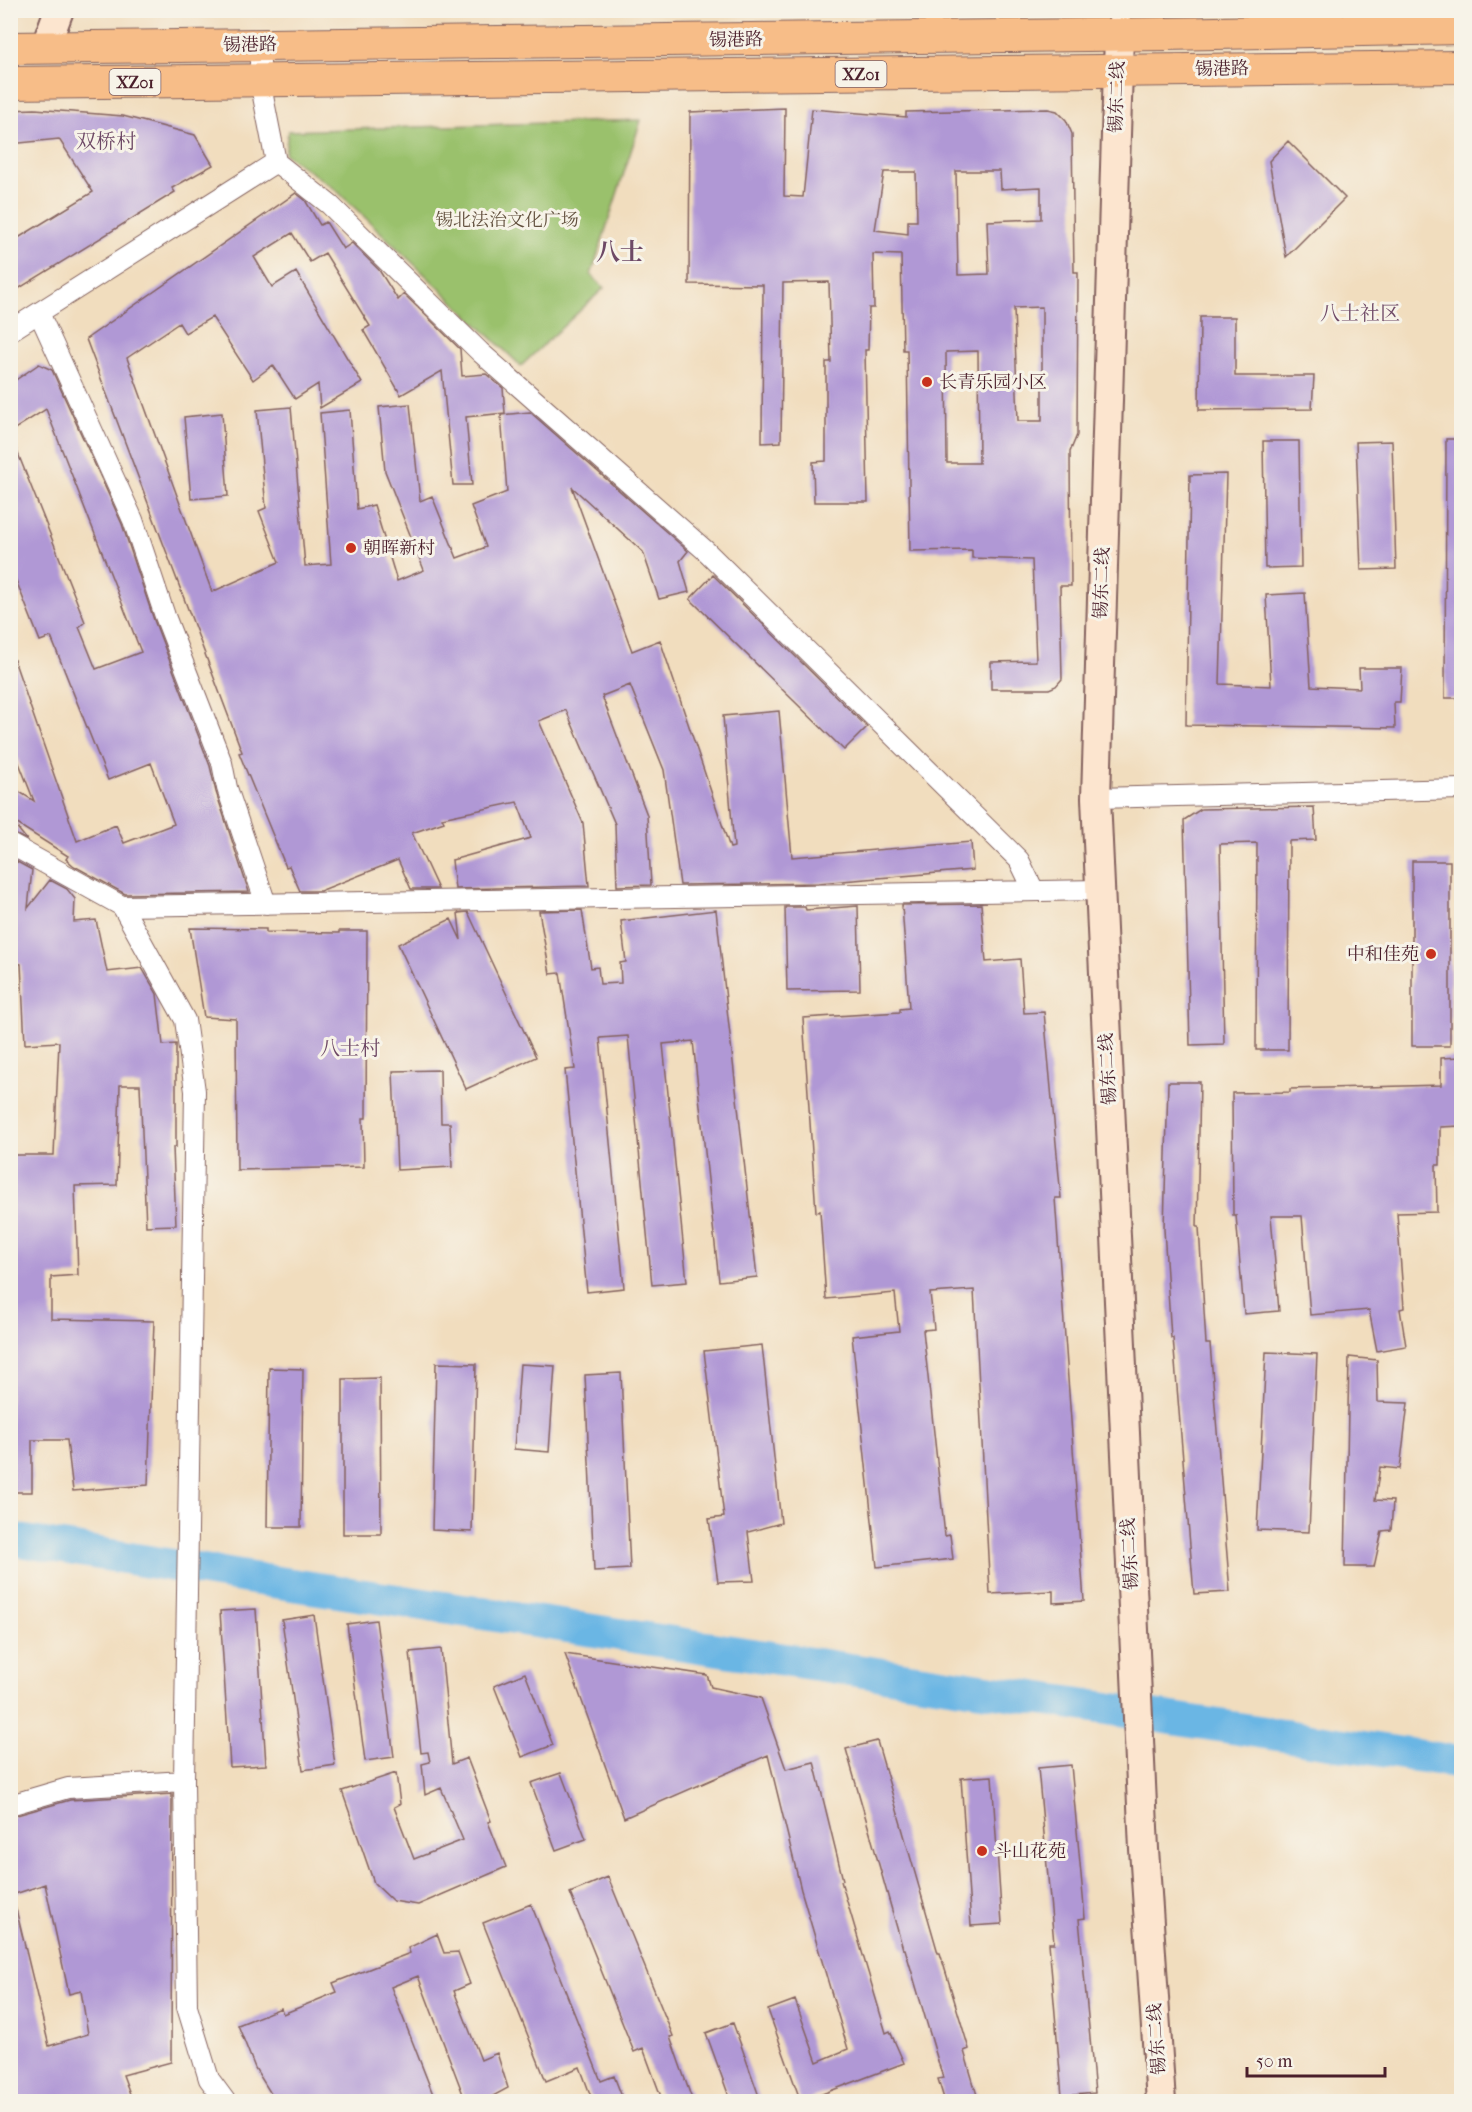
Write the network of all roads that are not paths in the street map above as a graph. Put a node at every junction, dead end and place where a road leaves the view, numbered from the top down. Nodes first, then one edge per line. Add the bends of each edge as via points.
1 (59, 10) edge
2 (1119, 23) edge
3 (1461, 28) edge
4 (260, 45) junction
5 (10, 48) edge
6 (45, 48) junction
7 (1461, 67) edge
8 (1118, 71) junction
9 (260, 81) junction
10 (10, 83) edge
11 (276, 162) junction
12 (39, 313) junction
13 (10, 331) edge
14 (1461, 789) edge
15 (1096, 798) junction
16 (10, 844) edge
17 (1100, 890) junction
18 (1034, 891) junction
19 (266, 904) junction
20 (122, 906) junction
21 (184, 1781) junction
22 (10, 1805) edge
23 (226, 2102) edge
24 (1161, 2102) edge

1 - 6 main road
2 - 3 main road, 锡港路 / XZ01
2 - 4 main road, 锡港路 / XZ01
2 - 8 main road, 锡东二线
4 - 6 main road, 锡港路 / XZ01
4 - 9 street
5 - 6 main road, 锡港路 / XZ01
7 - 8 main road, 锡港路 / XZ01
8 - 9 main road, 锡港路 / XZ01
8 - 15 main road, 锡东二线
9 - 10 main road, 锡港路 / XZ01
9 - 11 street
11 - 12 street
11 - 18 street via 330,205 480,352 706,552 1019,860
12 - 13 street
12 - 19 street via 133,520 165,616 222,762
14 - 15 street
15 - 17 main road, 锡东二线
16 - 20 street
17 - 18 street
17 - 24 main road, 锡东二线 via 1144,1849
18 - 19 street
19 - 20 street
20 - 21 street via 185,1020 195,1091
21 - 22 street via 68,1788
21 - 23 street via 188,2007 209,2079

